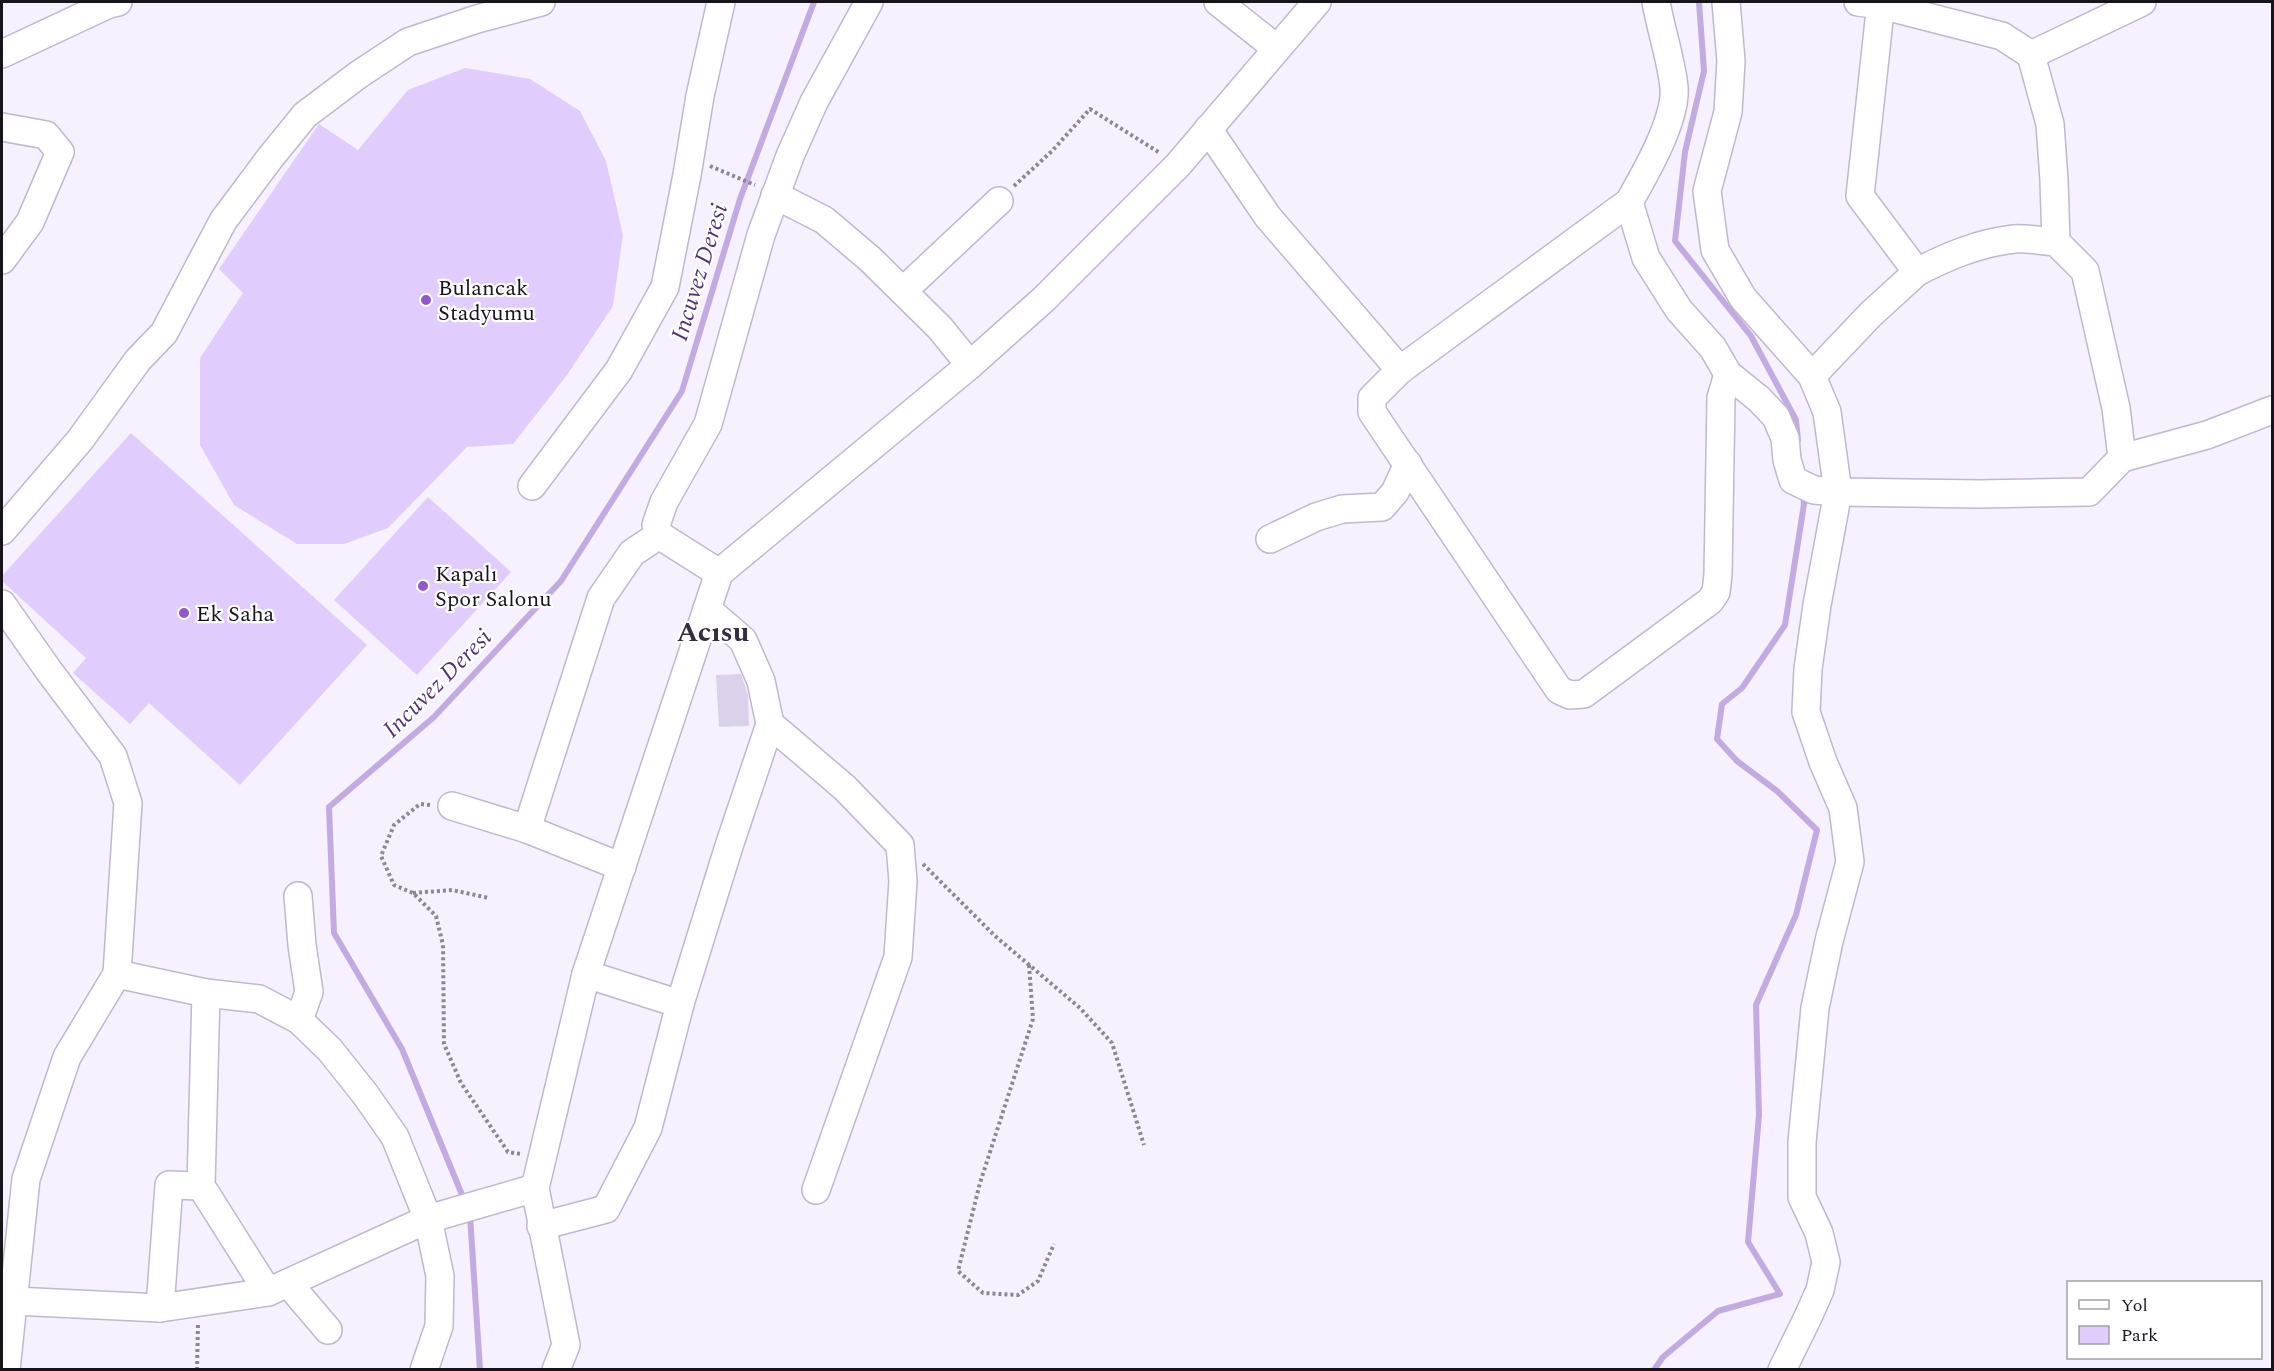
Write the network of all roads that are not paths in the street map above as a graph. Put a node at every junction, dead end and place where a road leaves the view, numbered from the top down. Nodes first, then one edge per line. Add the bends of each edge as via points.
1 (118, 2) edge
2 (541, 2) edge
3 (721, 2) edge
4 (869, 2) edge
5 (1218, 2) edge
6 (1317, 2) edge
7 (1656, 2) edge
8 (1726, 2) edge
9 (1873, 2) edge
10 (2142, 2) edge
11 (1276, 48) junction
12 (2, 54) edge
13 (2031, 56) junction
14 (2, 127) edge
15 (1208, 129) junction
16 (770, 192) junction
17 (999, 201) road end
18 (1629, 202) junction
19 (2056, 242) junction
20 (2, 260) edge
21 (1917, 272) junction
22 (903, 291) junction
23 (970, 365) junction
24 (1401, 370) junction
25 (1728, 374) junction
26 (1812, 376) junction
27 (2272, 410) edge
28 (2122, 458) junction
29 (1408, 464) junction
30 (532, 486) dead end
31 (1815, 487) junction
32 (2, 531) edge
33 (658, 535) junction
34 (1270, 539) dead end
35 (719, 573) junction
36 (2, 604) edge
37 (707, 609) junction
38 (770, 724) junction
39 (452, 806) road end
40 (527, 829) junction
41 (622, 867) junction
42 (298, 896) dead end
43 (117, 974) junction
44 (586, 974) junction
45 (206, 993) junction
46 (680, 1004) junction
47 (299, 1020) junction
48 (201, 1186) junction
49 (535, 1188) junction
50 (816, 1190) dead end
51 (428, 1219) junction
52 (542, 1226) junction
53 (278, 1287) junction
54 (14, 1301) junction
55 (160, 1308) junction
56 (328, 1330) dead end
57 (6, 1370) edge
58 (424, 1370) edge
59 (556, 1370) edge
60 (1782, 1370) edge

1 - 12 street
2 - 32 street via 408,42 305,116 223,221 164,333 138,360 80,440
3 - 30 street via 665,287 620,370
4 - 16 street
5 - 11 street
6 - 11 street
7 - 18 street via 1674,88 1672,110
8 - 26 street via 1731,61 1728,112 1707,191 1715,250 1743,298
9 - 13 street via 2002,36
9 - 21 street via 1860,196
10 - 13 street
11 - 15 street
13 - 19 street via 2050,124
14 - 20 street via 46,135 60,152 30,222
15 - 23 street via 1178,165 1044,299
15 - 24 street via 1268,217
16 - 22 street via 824,220
16 - 33 street via 708,424 664,502 656,525
17 - 22 street
18 - 24 street
18 - 25 street via 1647,258 1679,310 1713,348
19 - 21 street via 2015,239 1975,246
19 - 28 street via 2085,270 2116,408
21 - 26 street
22 - 23 street
23 - 35 street
24 - 29 street via 1372,398 1372,412
25 - 29 street via 1721,398 1716,592 1710,601 1584,694 1570,695 1559,690
25 - 31 street via 1776,417 1785,438 1787,460
26 - 31 street via 1827,412
27 - 28 street via 2207,435
28 - 31 street via 2089,492 1979,494
29 - 34 street via 1395,492 1382,507 1342,509
31 - 60 street via 1817,605 1806,712 1843,808 1850,862 1815,1008 1802,1142 1802,1197 1819,1233 1826,1262 1820,1290
33 - 35 street
33 - 40 street via 632,553 602,598
35 - 37 street
36 - 43 street via 113,756 128,803
37 - 38 street via 743,640 761,681
37 - 41 street
38 - 46 street
38 - 50 street via 844,788 900,845 903,881 898,957
39 - 40 street
40 - 41 street
41 - 44 street
42 - 47 street via 309,992
43 - 45 street
43 - 54 street via 67,1057 26,1179
44 - 46 street
44 - 49 street
45 - 47 street via 259,999
45 - 48 street
46 - 52 street via 648,1128 606,1209
47 - 51 street via 330,1050 395,1137
48 - 53 street
48 - 55 street via 169,1185
49 - 51 street
49 - 52 street
51 - 53 street
51 - 58 street via 440,1276 439,1326
52 - 59 street via 566,1346
53 - 55 street
53 - 56 street
54 - 55 street
54 - 57 street

